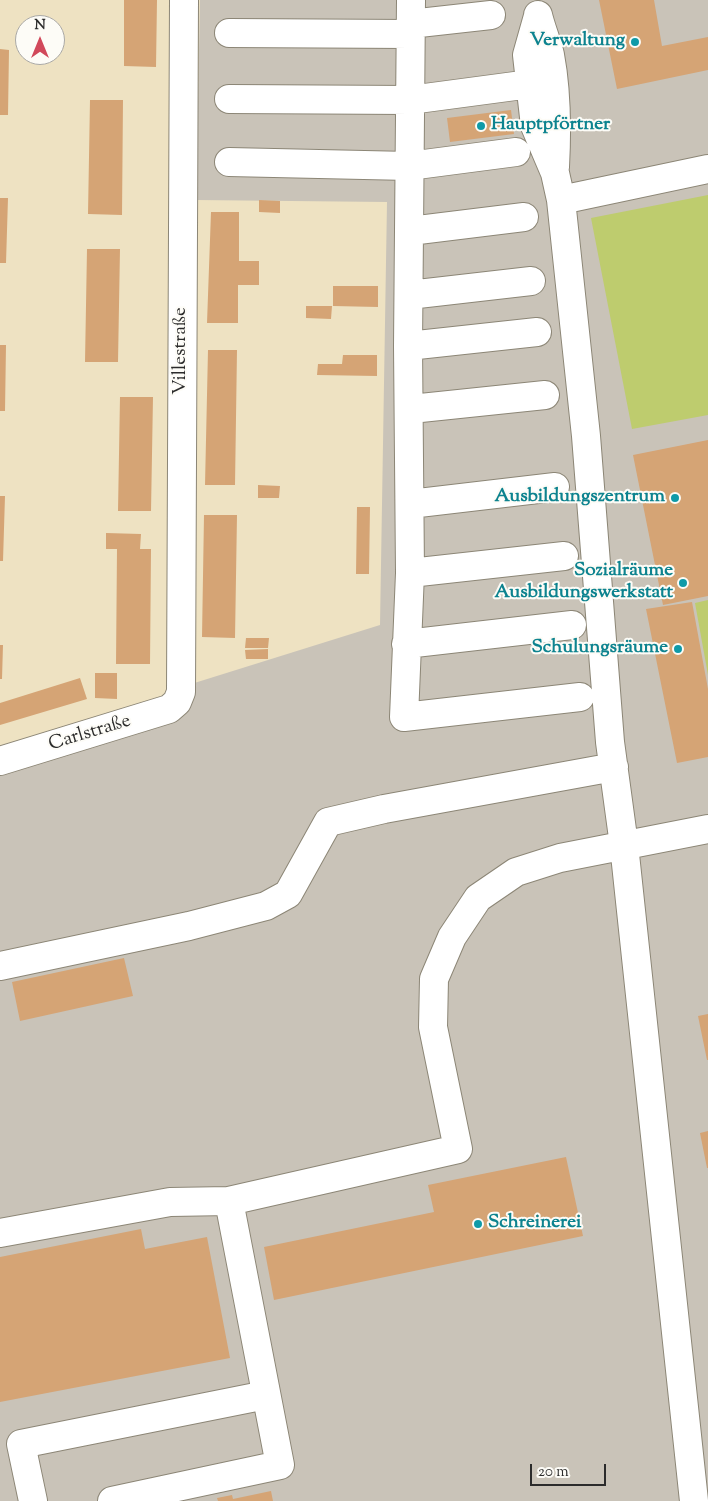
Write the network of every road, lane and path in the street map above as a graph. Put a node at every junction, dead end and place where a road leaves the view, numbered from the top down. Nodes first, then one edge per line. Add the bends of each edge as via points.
1 (184, 0) edge
2 (537, 8) edge
3 (491, 15) dead end
4 (410, 19) edge
5 (229, 33) dead end
6 (530, 84) junction
7 (229, 99) dead end
8 (410, 100) junction
9 (516, 152) dead end
10 (229, 162) dead end
11 (409, 166) junction
12 (708, 169) edge
13 (555, 173) junction
14 (561, 200) junction
15 (524, 217) dead end
16 (410, 231) junction
17 (531, 281) dead end
18 (409, 294) junction
19 (537, 332) dead end
20 (408, 346) junction
21 (545, 395) dead end
22 (411, 409) junction
23 (555, 487) dead end
24 (410, 504) junction
25 (564, 556) dead end
26 (410, 573) junction
27 (572, 625) dead end
28 (406, 644) junction
29 (580, 697) dead end
30 (177, 702) joint
31 (0, 761) edge
32 (614, 767) junction
33 (708, 830) edge
34 (624, 845) junction
35 (0, 966) edge
36 (228, 1201) junction
37 (0, 1233) edge
38 (266, 1395) junction
39 (34, 1501) edge
40 (112, 1501) edge
41 (694, 1501) edge

1 - 30 street, Villestraße via 181,692
2 - 6 street via 527,55
2 - 13 street via 550,55 558,123
3 - 4 street
4 - 5 street
4 - 8 street
6 - 8 street
6 - 13 street via 535,126
7 - 8 street
8 - 11 street
9 - 11 street
10 - 11 street
11 - 16 street
12 - 14 street
13 - 14 street
14 - 32 street via 586,436
15 - 16 street
16 - 18 street
17 - 18 street
18 - 20 street
19 - 20 street
20 - 22 street
21 - 22 street
22 - 24 street
23 - 24 street
24 - 26 street
25 - 26 street
26 - 28 street
27 - 28 street
28 - 29 street via 404,716
30 - 31 street, Carlstraße via 169,709
32 - 34 street
32 - 35 street via 328,822 288,894 266,906 189,926
33 - 34 street
34 - 36 street via 560,858 516,872 478,898 452,937 434,979 433,1027 458,1149
34 - 41 street
36 - 37 street via 170,1202
36 - 38 street
38 - 39 street via 21,1444
38 - 40 street via 280,1465

